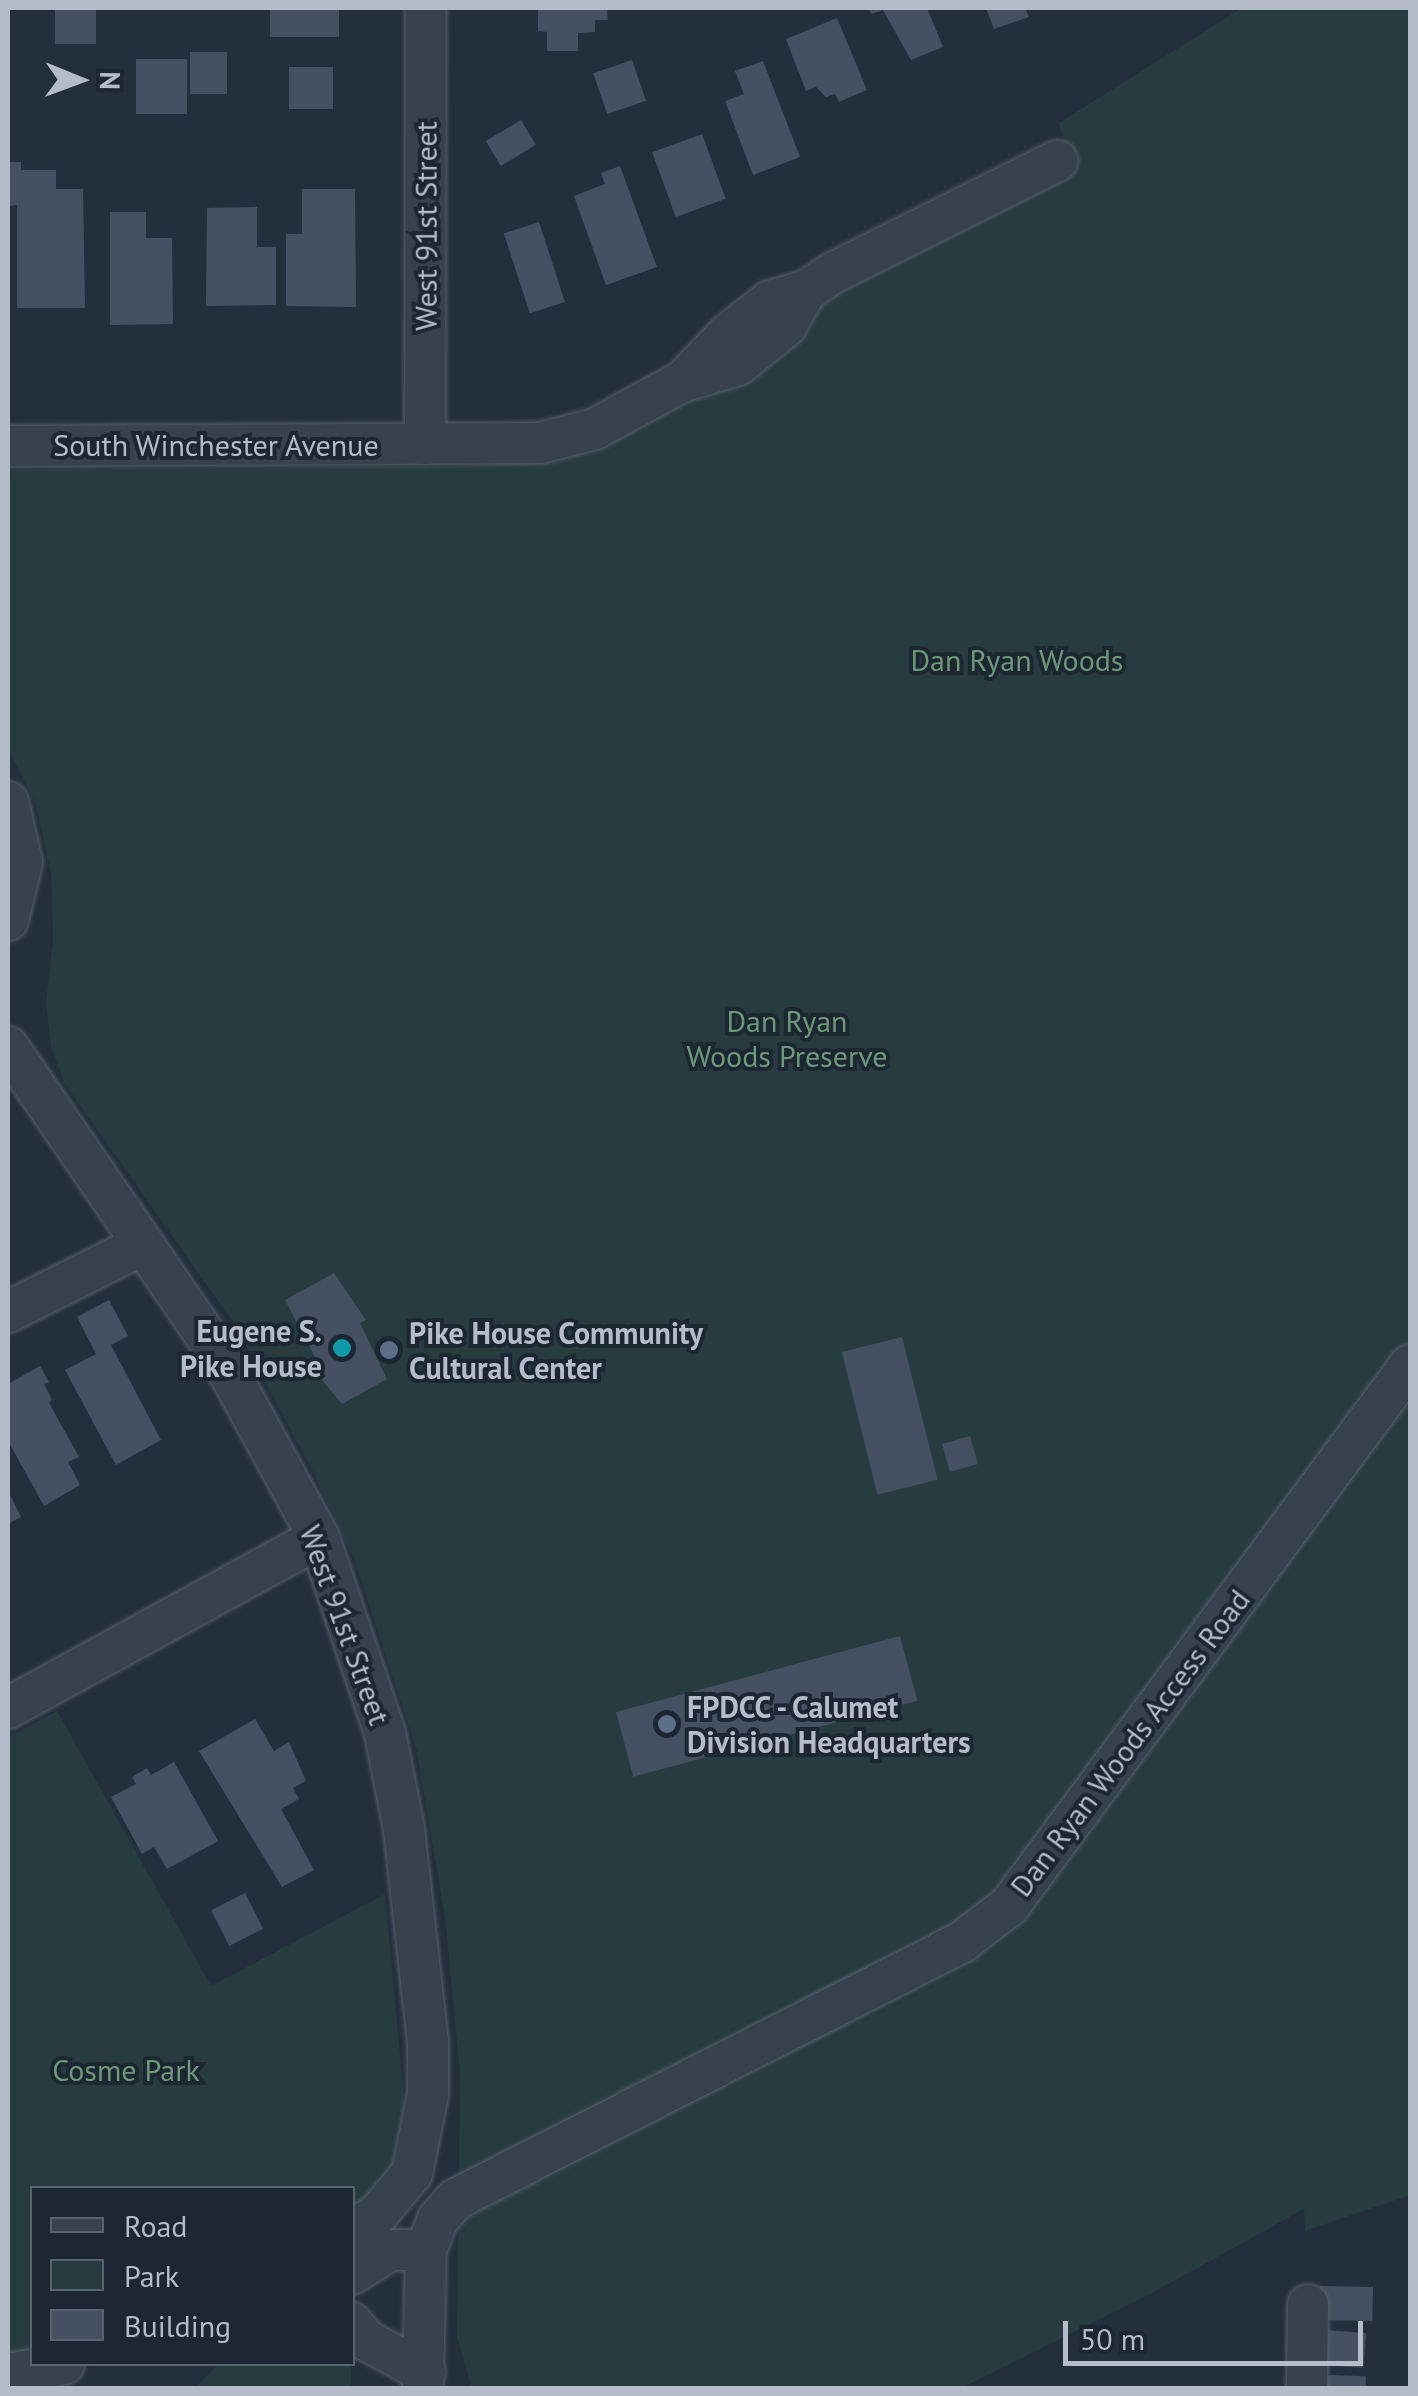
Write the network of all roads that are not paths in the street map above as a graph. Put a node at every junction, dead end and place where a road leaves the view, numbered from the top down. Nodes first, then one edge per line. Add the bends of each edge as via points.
1 (426, 8) edge
2 (1057, 161) dead end
3 (425, 444) junction
4 (8, 446) edge
5 (8, 802) edge
6 (8, 920) edge
7 (8, 1048) edge
8 (142, 1245) junction
9 (8, 1312) edge
10 (1410, 1365) edge
11 (319, 1538) junction
12 (8, 1708) edge
13 (365, 2222) edge
14 (426, 2250) junction
15 (355, 2272) edge
16 (1308, 2304) dead end
17 (355, 2327) edge
18 (53, 2366) edge
19 (8, 2374) edge
20 (424, 2380) edge
21 (1307, 2388) edge

1 - 3 street, West 91st Street
2 - 3 street, South Winchester Avenue via 806,291 770,301 681,382 594,429 540,443
3 - 4 street, South Winchester Avenue
5 - 6 street via 22,862
7 - 8 street, West 91st Street
8 - 9 street
8 - 11 street, West 91st Street via 222,1358
10 - 14 street, Dan Ryan Woods Access Road via 1009,1906 962,1942 456,2200 438,2218
11 - 12 street
11 - 13 street, West 91st Street via 385,1733 404,1829 428,2042 428,2094 412,2173
14 - 15 street via 390,2250
14 - 20 street
16 - 21 street
17 - 20 street
18 - 19 street

